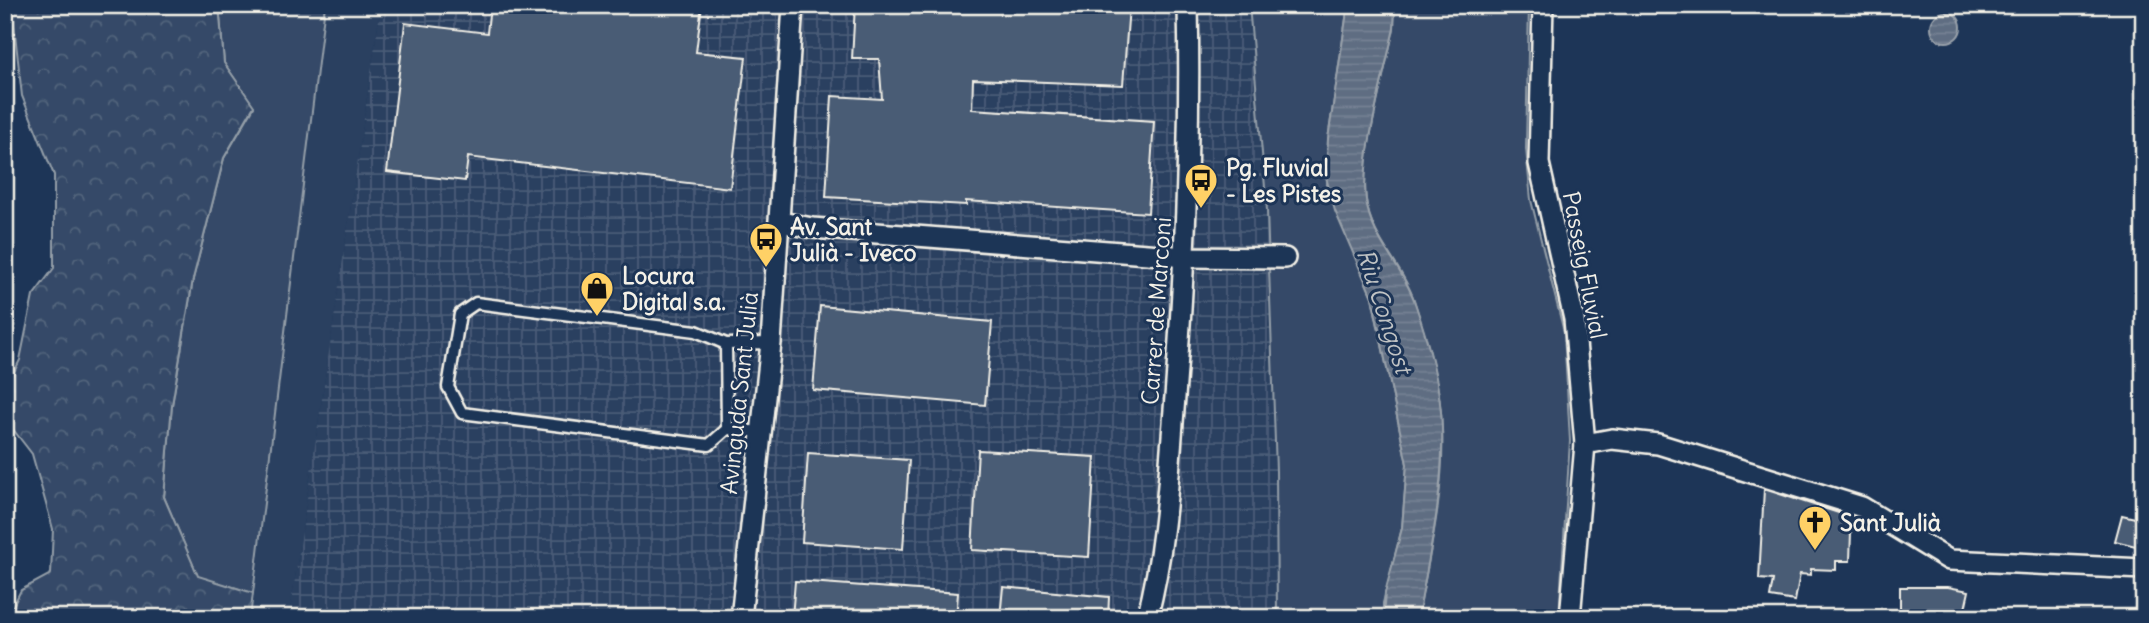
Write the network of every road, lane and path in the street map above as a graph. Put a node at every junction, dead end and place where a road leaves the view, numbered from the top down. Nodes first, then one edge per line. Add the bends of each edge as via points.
1 (793, 5) edge
2 (1188, 5) edge
3 (1543, 5) edge
4 (781, 222) junction
5 (1186, 257) junction
6 (1285, 258) dead end
7 (771, 343) junction
8 (726, 344) junction
9 (727, 429) junction
10 (762, 432) junction
11 (1585, 444) junction
12 (2144, 569) edge
13 (741, 618) edge
14 (1147, 618) edge
15 (1570, 618) edge

1 - 4 street, Avinguda Sant Julià
2 - 5 street, Carrer de Marconi
3 - 11 street, Passeig Fluvial via 1539,163 1574,319
4 - 5 street
4 - 7 street, Avinguda Sant Julià
5 - 6 street
5 - 14 street, Carrer de Marconi via 1165,514
7 - 8 lane
7 - 10 street, Avinguda Sant Julià
8 - 9 lane
8 - 9 lane via 696,331 476,303 460,314 448,387 461,413 709,445
9 - 10 lane
10 - 13 street, Avinguda Sant Julià
11 - 12 street via 1612,439 1658,444 1862,507 1949,560
11 - 15 street, Passeig Fluvial

